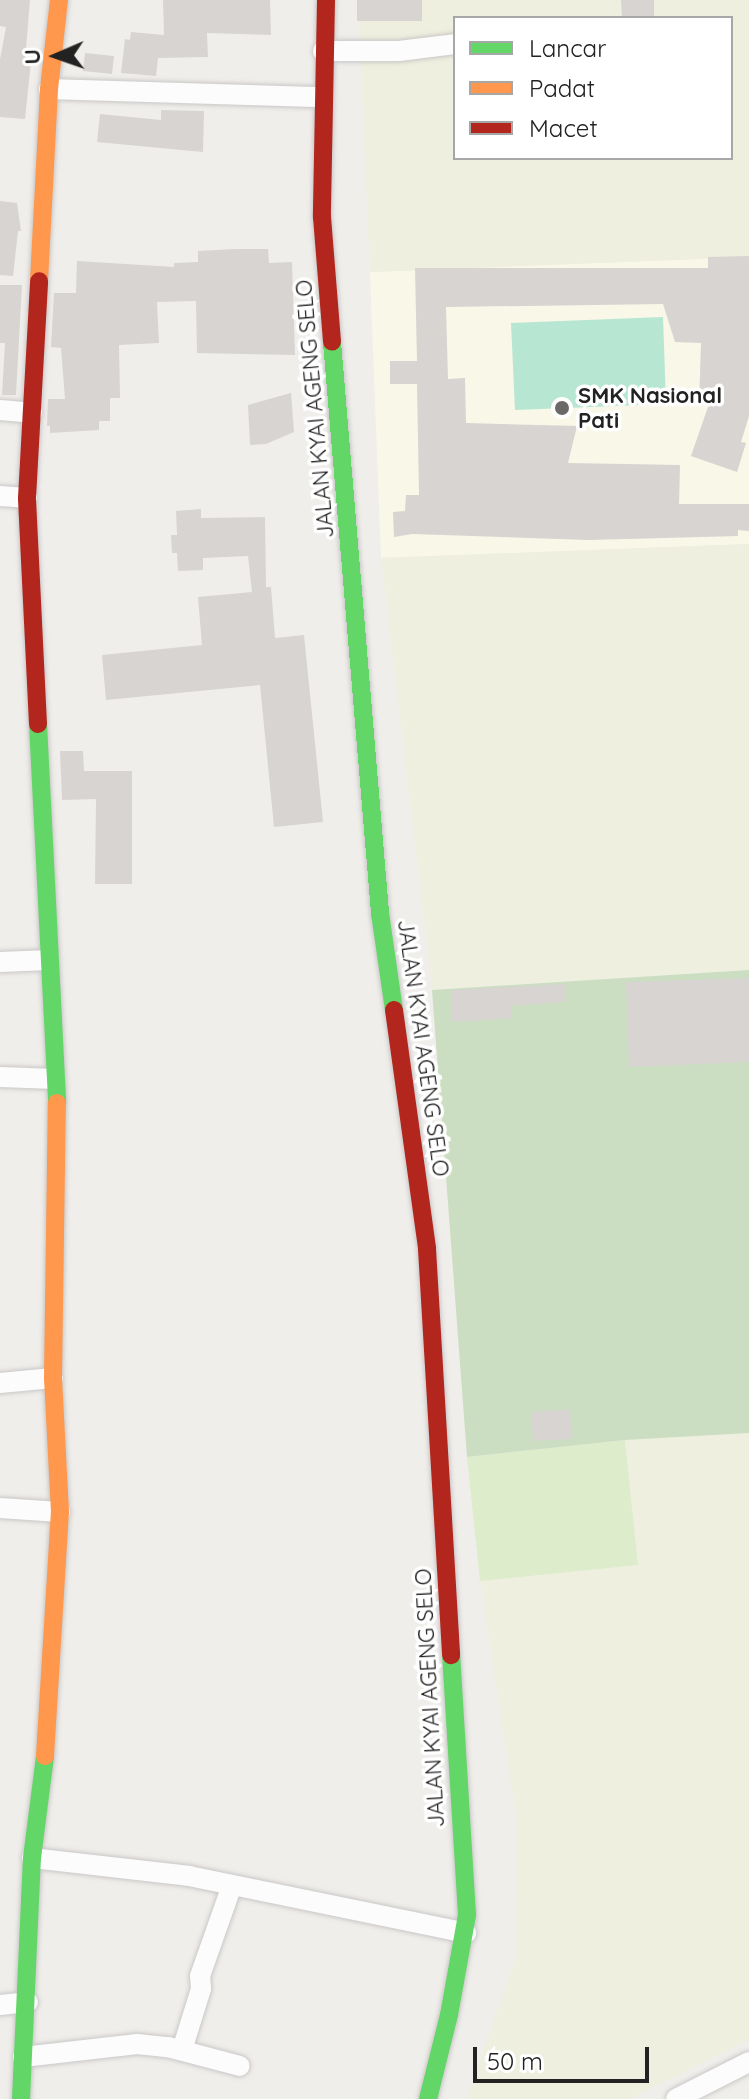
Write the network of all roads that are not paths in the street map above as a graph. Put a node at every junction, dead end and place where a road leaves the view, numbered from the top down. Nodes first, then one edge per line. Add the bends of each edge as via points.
1 (59, 0) edge
2 (326, 0) edge
3 (453, 44) edge
4 (323, 51) junction
5 (49, 89) junction
6 (322, 97) junction
7 (0, 410) edge
8 (32, 413) junction
9 (0, 496) edge
10 (27, 498) junction
11 (49, 960) junction
12 (0, 962) edge
13 (0, 1077) edge
14 (55, 1079) junction
15 (53, 1378) junction
16 (0, 1383) edge
17 (0, 1508) edge
18 (60, 1512) junction
19 (32, 1858) junction
20 (232, 1885) junction
21 (466, 1933) junction
22 (28, 2002) junction
23 (0, 2005) edge
24 (182, 2050) junction
25 (23, 2057) junction
26 (749, 2062) edge
27 (240, 2066) dead end
28 (21, 2099) edge
29 (428, 2099) edge
30 (676, 2099) edge

1 - 5 street
2 - 4 street, JALAN KYAI AGENG SELO
3 - 4 street
4 - 6 street, JALAN KYAI AGENG SELO
5 - 6 street
5 - 8 street
6 - 21 street, JALAN KYAI AGENG SELO via 322,217 380,913 427,1249
7 - 8 street
8 - 10 street
9 - 10 street
10 - 11 street
11 - 12 street
11 - 14 street
13 - 14 street
14 - 15 street
15 - 16 street
15 - 18 street
17 - 18 street
18 - 19 street via 47,1737
19 - 20 street
19 - 22 street
20 - 21 street
20 - 24 street via 200,1976 201,1989
21 - 29 street, JALAN KYAI AGENG SELO
22 - 23 street
22 - 25 street
24 - 25 street via 121,2045
24 - 27 street
25 - 28 street
26 - 30 street

